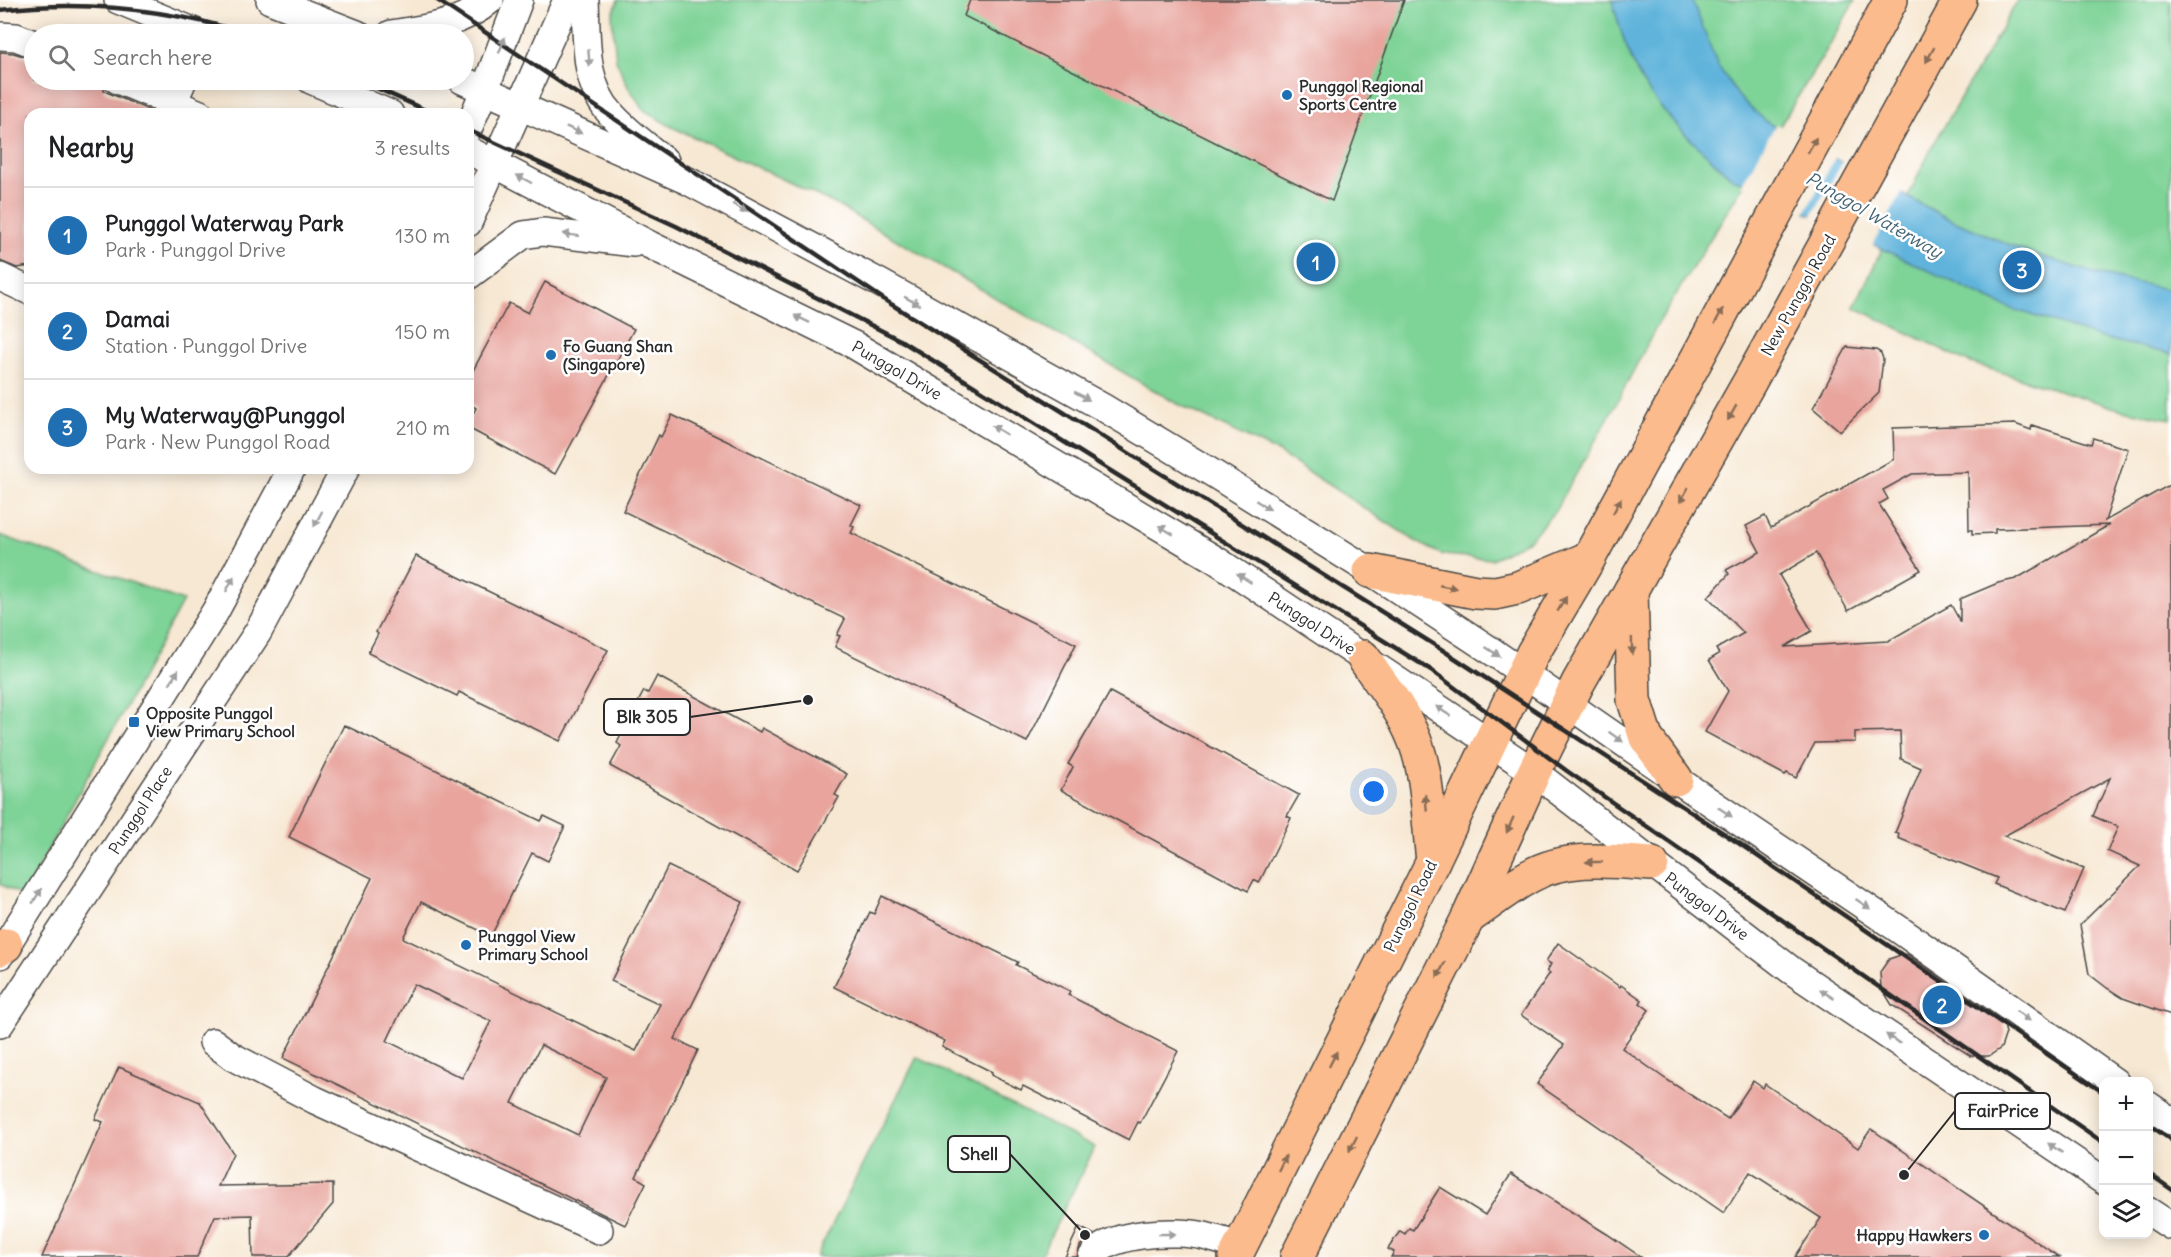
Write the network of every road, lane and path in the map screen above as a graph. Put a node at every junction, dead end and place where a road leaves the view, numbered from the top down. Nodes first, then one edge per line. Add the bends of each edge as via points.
1 (118, 0) edge
2 (270, 0) edge
3 (490, 0) edge
4 (519, 0) edge
5 (567, 0) edge
6 (585, 0) edge
7 (1891, 0) edge
8 (1959, 2) edge
9 (176, 24) edge
10 (331, 24) edge
11 (440, 24) edge
12 (0, 36) edge
13 (24, 41) edge
14 (474, 84) edge
15 (328, 90) edge
16 (473, 90) edge
17 (178, 91) edge
18 (349, 103) edge
19 (521, 106) junction
20 (194, 108) edge
21 (368, 108) edge
22 (471, 108) edge
23 (474, 153) edge
24 (495, 163) junction
25 (688, 181) junction
26 (474, 210) edge
27 (650, 245) junction
28 (474, 272) edge
29 (0, 277) edge
30 (24, 288) edge
31 (289, 474) edge
32 (343, 474) edge
33 (1589, 558) junction
34 (1370, 571) junction
35 (1631, 588) junction
36 (1363, 657) junction
37 (1524, 673) junction
38 (1568, 703) junction
39 (1490, 743) junction
40 (1534, 772) junction
41 (1676, 779) junction
42 (1432, 861) junction
43 (1652, 864) junction
44 (1468, 918) junction
45 (2, 950) edge
46 (0, 1024) edge
47 (213, 1042) dead end
48 (2108, 1077) edge
49 (2153, 1108) edge
50 (2171, 1121) edge
51 (2099, 1178) edge
52 (2153, 1214) edge
53 (2171, 1226) edge
54 (599, 1230) dead end
55 (1238, 1252) edge
56 (1092, 1257) edge
57 (1297, 1257) edge

1 - 9 street
2 - 10 street
3 - 11 street via 462,18
14 -> 4 street
5 - 19 street
6 -> 25 street via 590,71 598,95 611,115
33 -> 7 main road
8 -> 35 main road, New Punggol Road
12 - 13 street
14 - 19 street
15 - 18 street
16 - 22 street
17 - 20 street
18 - 21 street
19 - 24 street
19 -> 25 street
23 - 24 street, Punggol Drive
24 - 26 street
27 -> 24 street, Punggol Drive
25 -> 34 street via 1104,408
27 -> 28 street via 543,232 523,235
36 -> 27 street, Punggol Drive via 1216,560 854,345
29 - 30 street
45 -> 31 street via 215,612
32 -> 46 street, Punggol Place via 258,632
34 -> 33 main road via 1476,592 1495,592 1518,588
37 -> 33 main road, Punggol Road
34 -> 37 street
35 - 38 main road
35 -> 41 main road via 1634,700 1646,738
39 -> 36 street, Punggol Drive
42 -> 36 main road via 1423,772 1413,738
37 - 38 street
37 - 39 main road, Punggol Road
38 - 40 main road
38 -> 41 street
39 - 40 street, Punggol Drive
39 - 42 main road, Punggol Road
40 - 43 street, Punggol Drive
40 -> 44 main road
41 -> 48 street
55 -> 42 main road, Punggol Road
43 -> 44 main road via 1557,865 1531,875
51 -> 43 street, Punggol Drive via 1791,969
44 -> 57 main road
47 - 54 street via 233,1057 315,1100
49 - 50 street
52 - 53 street
56 -> 55 street via 1110,1242 1137,1235 1203,1235

